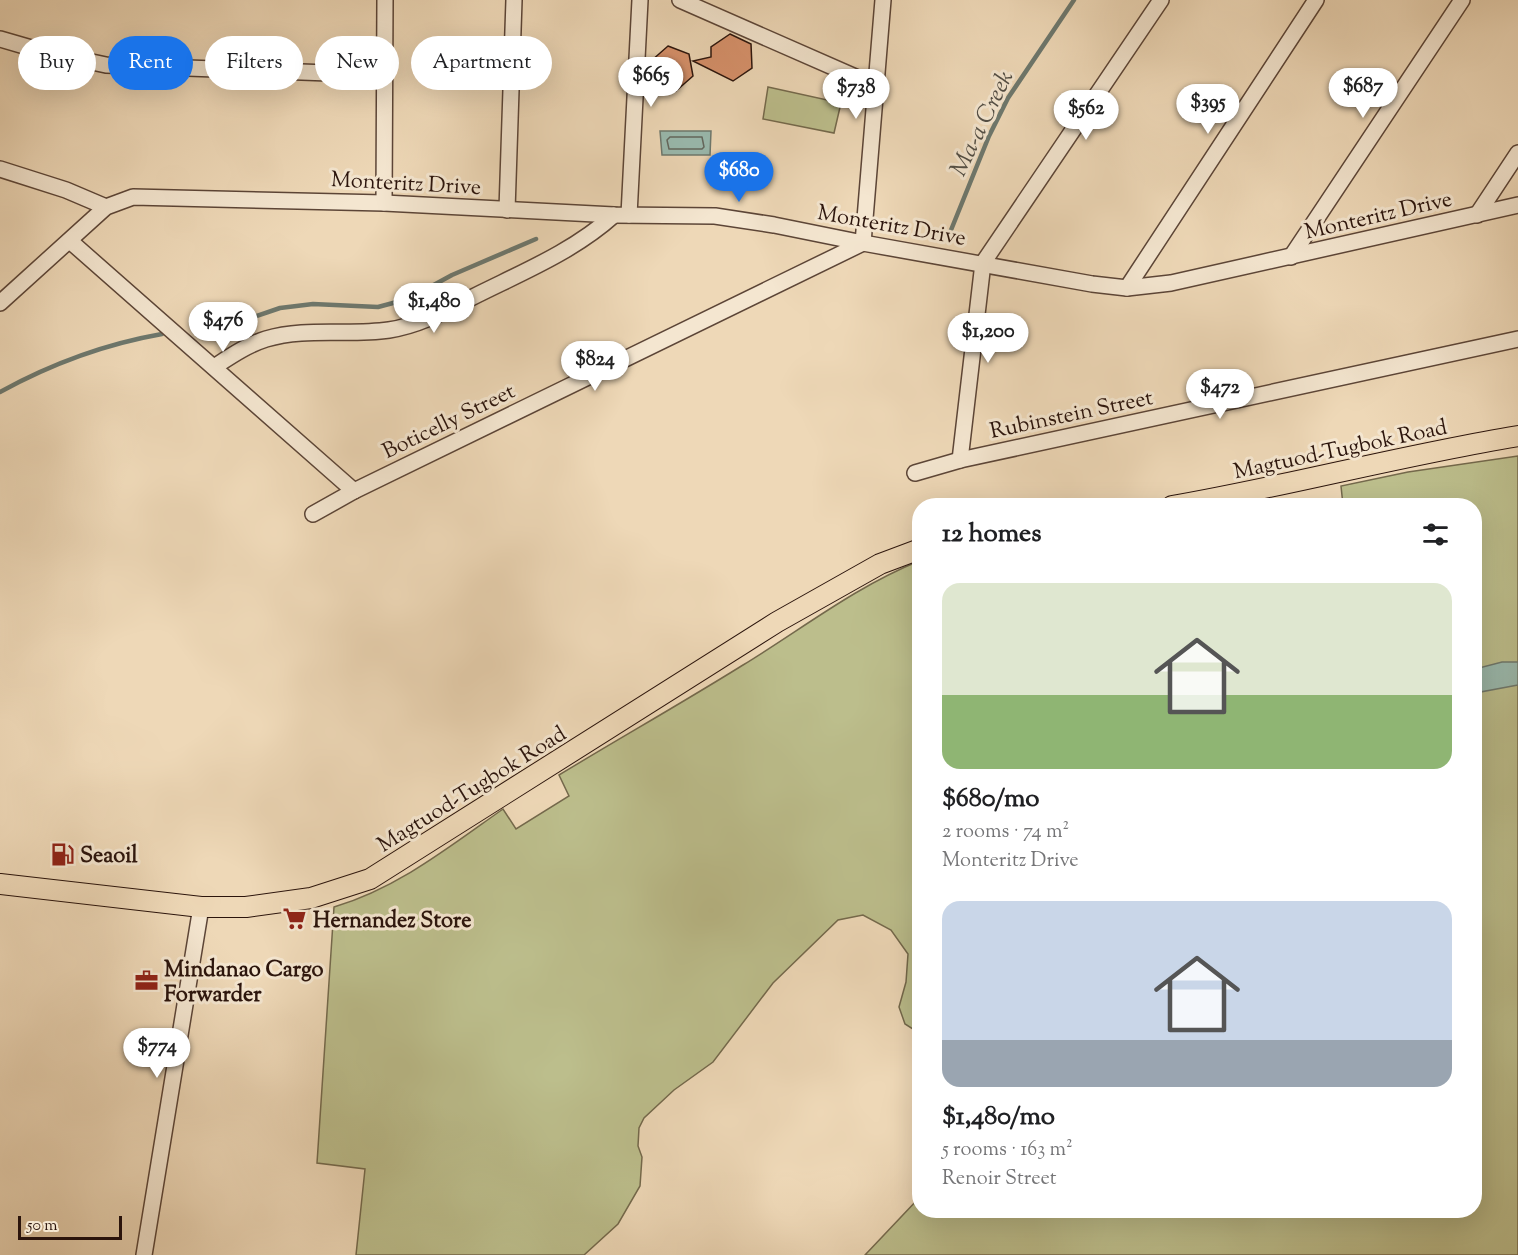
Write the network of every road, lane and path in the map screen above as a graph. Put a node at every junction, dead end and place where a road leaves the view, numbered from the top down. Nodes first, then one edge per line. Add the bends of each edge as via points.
1 (385, 0) edge
2 (514, 0) edge
3 (640, 0) edge
4 (680, 0) edge
5 (883, 0) edge
6 (1161, 0) edge
7 (1316, 0) edge
8 (1462, 0) edge
9 (384, 36) edge
10 (0, 39) edge
11 (315, 73) edge
12 (876, 86) junction
13 (383, 90) edge
14 (1518, 153) edge
15 (0, 169) edge
16 (384, 203) junction
17 (1518, 205) edge
18 (106, 207) junction
19 (507, 210) junction
20 (621, 215) junction
21 (1478, 215) junction
22 (70, 241) junction
23 (863, 243) junction
24 (1291, 257) junction
25 (983, 263) junction
26 (1127, 288) junction
27 (0, 302) edge
28 (1518, 339) edge
29 (214, 367) junction
30 (1518, 436) edge
31 (960, 460) junction
32 (915, 473) dead end
33 (354, 491) junction
34 (1217, 498) edge
35 (314, 514) dead end
36 (912, 551) edge
37 (0, 884) edge
38 (201, 907) junction
39 (144, 1255) edge

1 - 9 street
2 - 19 street
3 - 20 street
4 - 12 street
5 - 12 street
6 - 25 street
7 - 26 street
8 - 24 street
10 - 11 street via 106,65
12 - 23 street
13 - 16 street
14 - 21 street
15 - 18 street
16 - 18 street, Monteritz Drive via 148,196 119,200
16 - 19 street, Monteritz Drive
17 - 21 street, Monteritz Drive
18 - 22 street, Monteritz Drive
19 - 20 street, Monteritz Drive
20 - 23 street, Monteritz Drive via 715,216
20 - 29 street via 554,257 412,325 362,333 288,334 248,346
21 - 24 street, Monteritz Drive
22 - 27 street, Monteritz Drive
22 - 29 street
23 - 25 street, Monteritz Drive
23 - 33 street, Boticelly Street
24 - 26 street, Monteritz Drive via 1171,283
25 - 26 street, Monteritz Drive
25 - 31 street
28 - 31 street, Rubinstein Street
29 - 33 street
30 - 34 main road, Magtuod-Tugbok Road
31 - 32 street, Rubinstein Street
33 - 35 street, Boticelly Street
36 - 38 main road, Magtuod-Tugbok Road via 871,568 777,622 370,879 311,898 246,907
37 - 38 main road, Magtuod-Tugbok Road
38 - 39 street

